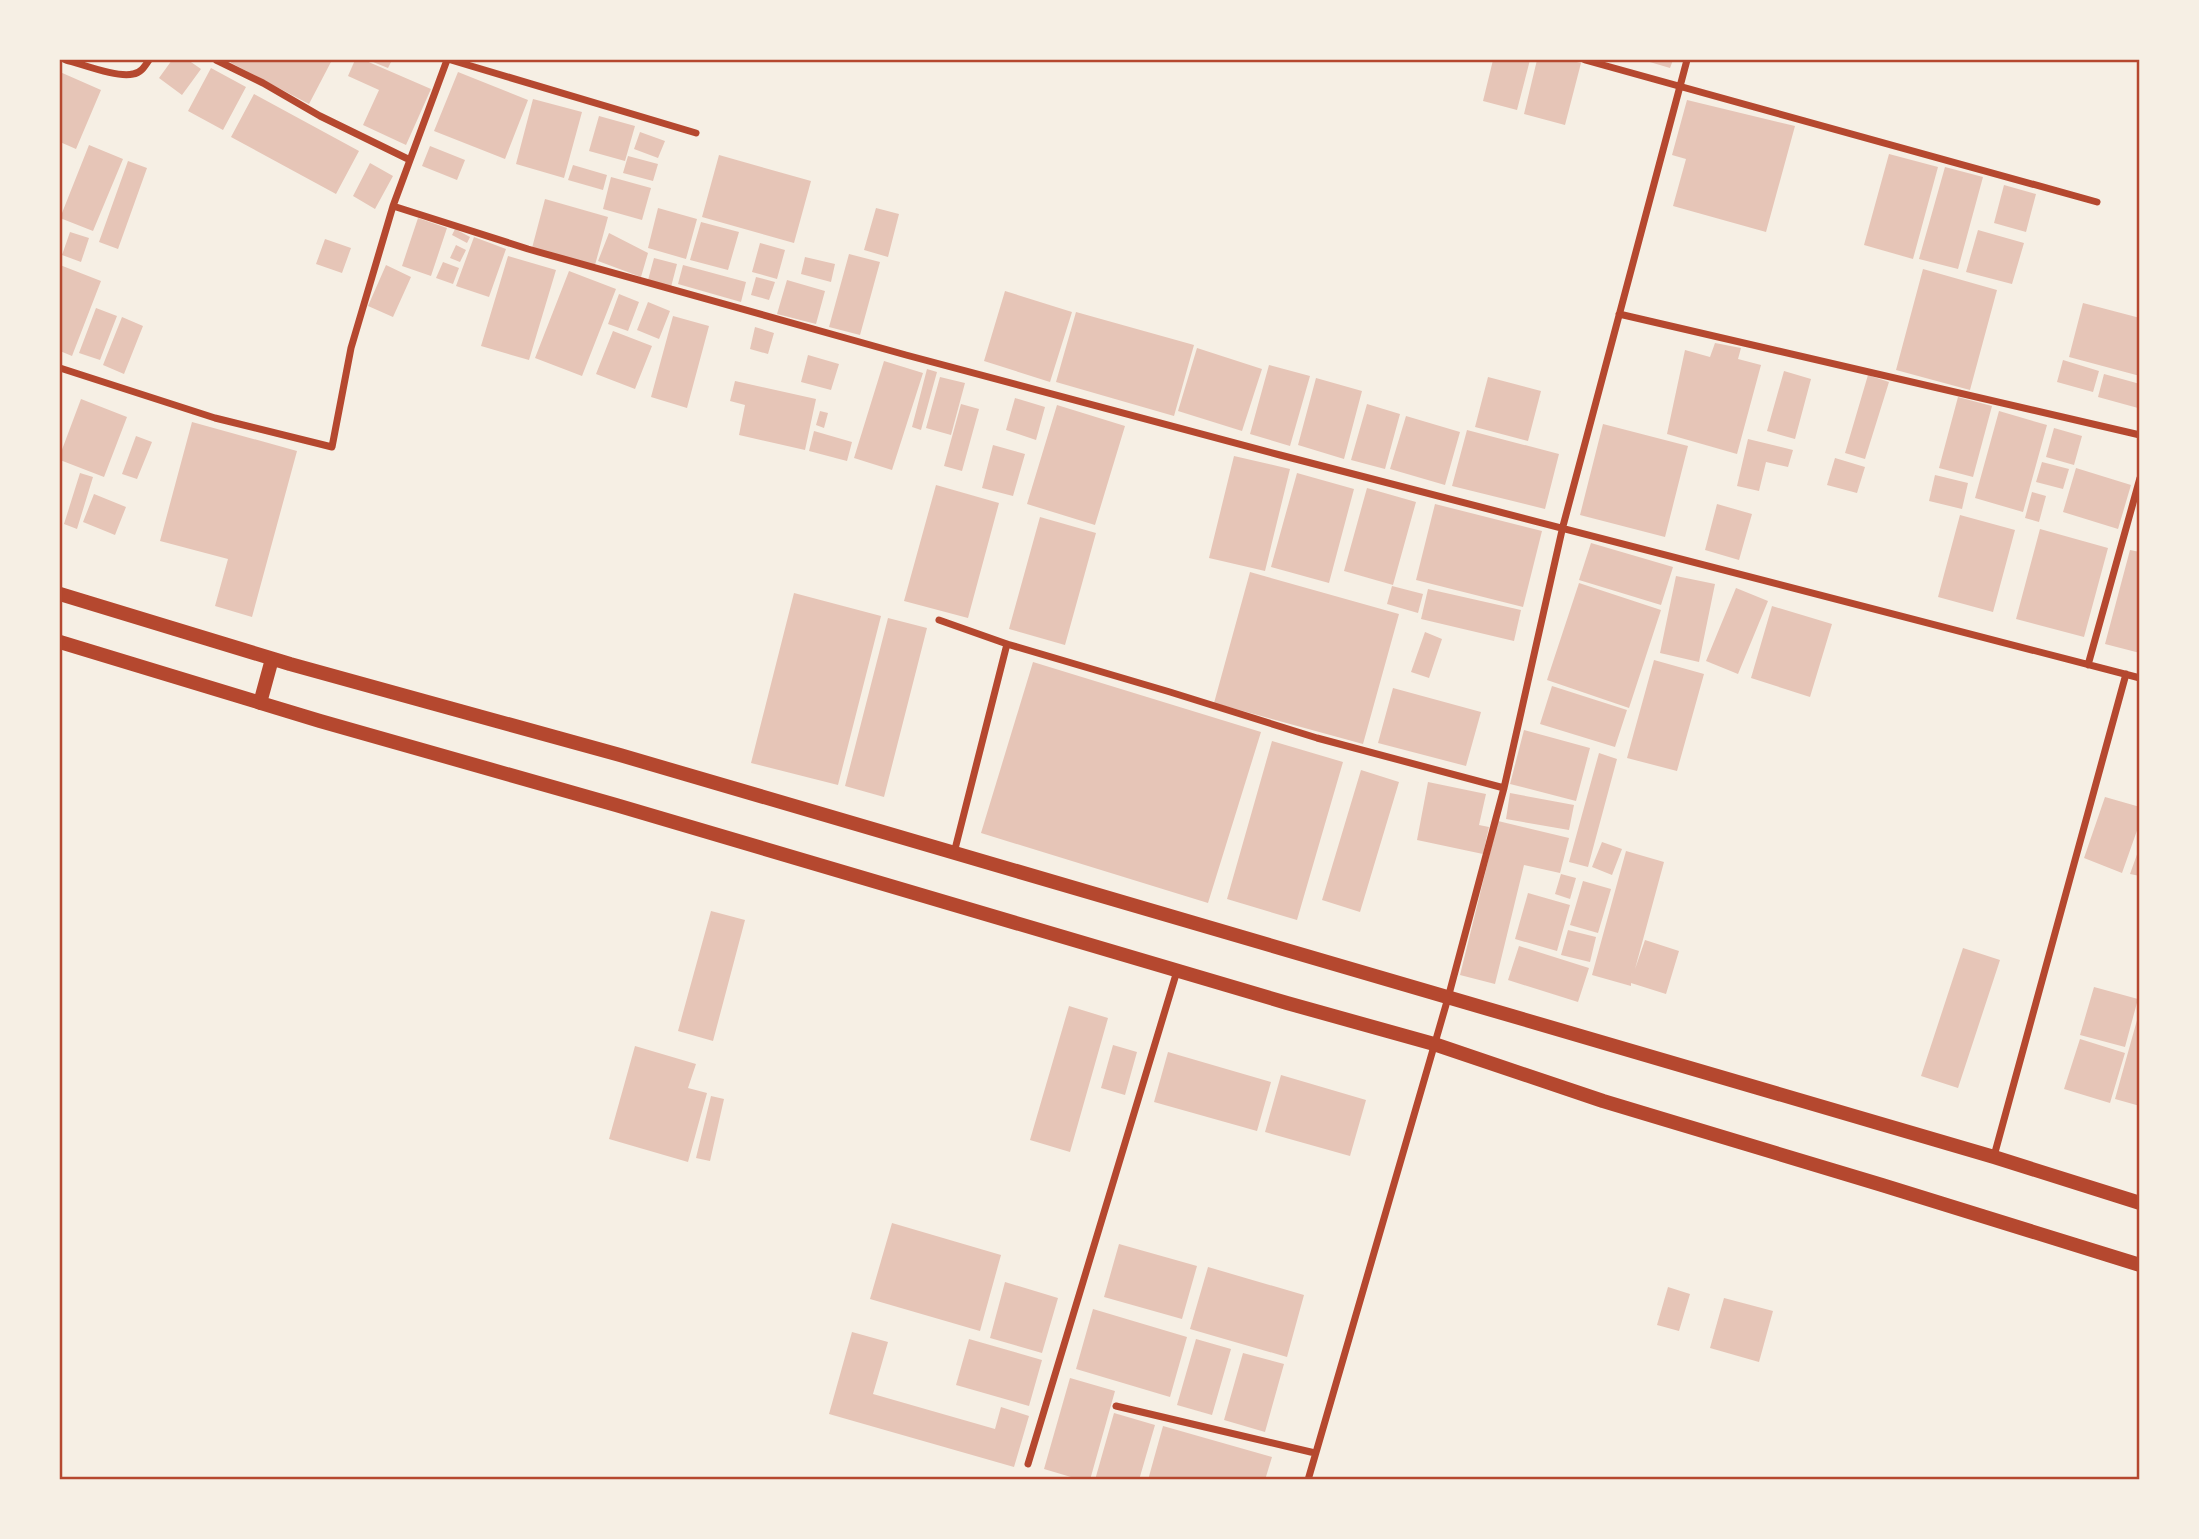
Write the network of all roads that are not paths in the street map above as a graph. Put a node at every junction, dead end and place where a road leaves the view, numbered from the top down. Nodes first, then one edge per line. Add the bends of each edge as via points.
1 (66, 60) edge
2 (149, 60) edge
3 (216, 60) edge
4 (449, 60) edge
5 (1585, 60) edge
6 (1687, 60) edge
7 (1679, 87) junction
8 (696, 134) dead end
9 (410, 160) junction
10 (2097, 202) dead end
11 (393, 206) junction
12 (1619, 314) junction
13 (60, 368) edge
14 (2140, 435) edge
15 (2140, 478) edge
16 (1563, 526) junction
17 (60, 594) edge
18 (939, 620) dead end
19 (60, 642) edge
20 (1007, 644) junction
21 (272, 659) junction
22 (2088, 665) junction
23 (2126, 674) junction
24 (2140, 678) edge
25 (260, 703) junction
26 (1504, 788) junction
27 (954, 853) junction
28 (1177, 971) junction
29 (1448, 998) junction
30 (1434, 1044) junction
31 (1994, 1157) junction
32 (2140, 1203) edge
33 (2140, 1265) edge
34 (1116, 1406) dead end
35 (1315, 1453) junction
36 (1028, 1464) dead end
37 (1308, 1479) edge

1 - 2 street via 132,75 143,70
3 - 9 street
4 - 8 street
4 - 9 street
5 - 7 street
6 - 7 street
7 - 10 street
7 - 12 street
9 - 11 street
11 - 13 street via 351,348 332,447 215,418
11 - 16 street via 528,249 906,355
12 - 14 street
12 - 16 street
15 - 22 street
16 - 22 street
16 - 26 street
17 - 21 main road
18 - 20 street
19 - 25 main road
20 - 26 street via 1317,738
20 - 27 street
21 - 25 main road
21 - 27 main road
22 - 23 street
23 - 24 street
23 - 31 street
25 - 28 main road
26 - 29 street
27 - 29 main road
28 - 30 main road
28 - 36 street
29 - 30 street
29 - 31 main road
30 - 33 main road via 1603,1101
30 - 35 street
31 - 32 main road
34 - 35 street
35 - 37 street

